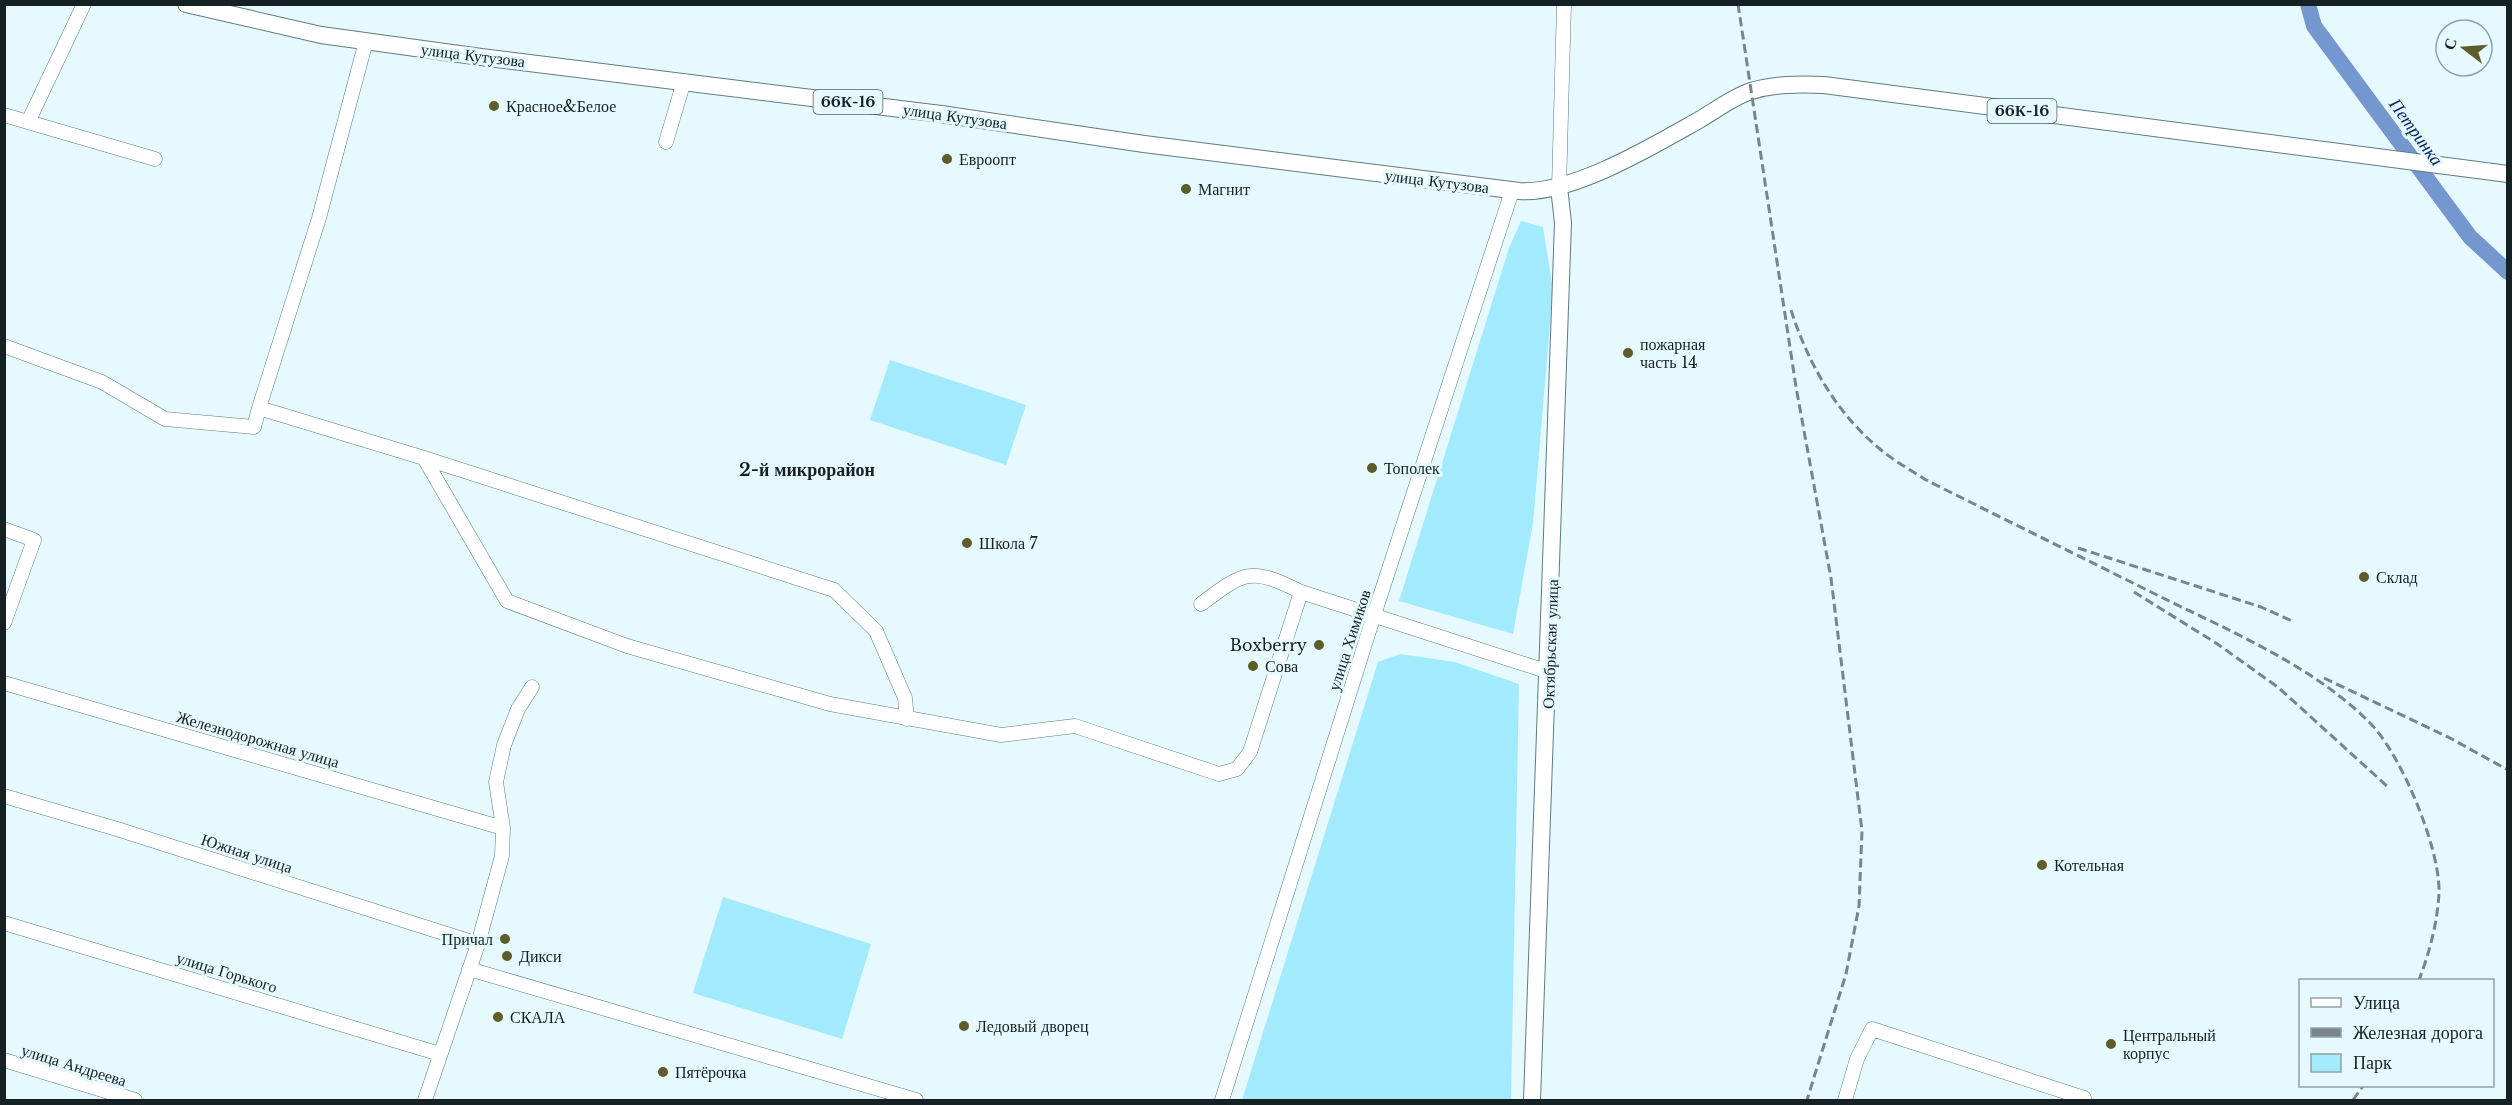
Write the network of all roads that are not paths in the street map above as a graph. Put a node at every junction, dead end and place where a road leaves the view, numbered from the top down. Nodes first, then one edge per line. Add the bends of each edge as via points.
1 (84, 4) edge
2 (186, 4) edge
3 (1564, 4) edge
4 (366, 41) junction
5 (684, 81) junction
6 (4, 115) edge
7 (29, 120) junction
8 (666, 142) dead end
9 (155, 159) dead end
10 (2508, 174) edge
11 (1559, 187) junction
12 (1512, 190) junction
13 (4, 346) edge
14 (260, 408) junction
15 (424, 458) junction
16 (4, 530) edge
17 (1300, 592) junction
18 (1201, 604) dead end
19 (1374, 615) junction
20 (4, 623) edge
21 (1549, 672) junction
22 (4, 683) edge
23 (532, 687) dead end
24 (907, 719) junction
25 (4, 796) edge
26 (503, 828) junction
27 (4, 923) edge
28 (478, 944) junction
29 (469, 969) junction
30 (440, 1054) junction
31 (4, 1060) edge
32 (104, 1096) edge
33 (2084, 1098) dead end
34 (135, 1101) edge
35 (425, 1101) edge
36 (915, 1101) edge
37 (1222, 1101) edge
38 (1532, 1101) edge
39 (1845, 1101) edge

1 - 7 street
2 - 4 main road, улица Кутузова / 66К-16 via 321,35
3 - 11 street
4 - 5 main road, улица Кутузова / 66К-16
4 - 14 street via 319,218
5 - 8 street
5 - 12 main road, улица Кутузова / 66К-16
6 - 7 street
7 - 9 street
10 - 11 main road, 66К-16 via 1834,86 1787,84 1742,95 1631,155
11 - 12 main road, 66К-16
11 - 21 main road, Октябрьская улица via 1563,223
12 - 19 street, улица Химиков
13 - 14 street via 102,382 165,419 254,427
14 - 15 street
15 - 24 street via 507,601 627,646 830,704
15 - 24 street via 834,590 876,631 905,698
16 - 20 street via 34,540
17 - 18 street via 1256,574 1233,581
17 - 19 street
17 - 24 street via 1251,752 1237,769 1220,774 1075,726 1001,735
19 - 21 street
19 - 37 street, улица Химиков
21 - 38 main road, Октябрьская улица
22 - 26 street, Железнодорожная улица
23 - 26 street via 518,709 498,772
25 - 28 street, Южная улица
26 - 28 street via 502,856
27 - 30 street, улица Горького
28 - 29 street
29 - 30 street
29 - 36 street
30 - 35 street
31 - 32 street, улица Андреева
32 - 34 street, улица Андреева
33 - 39 street via 1872,1029 1857,1059

